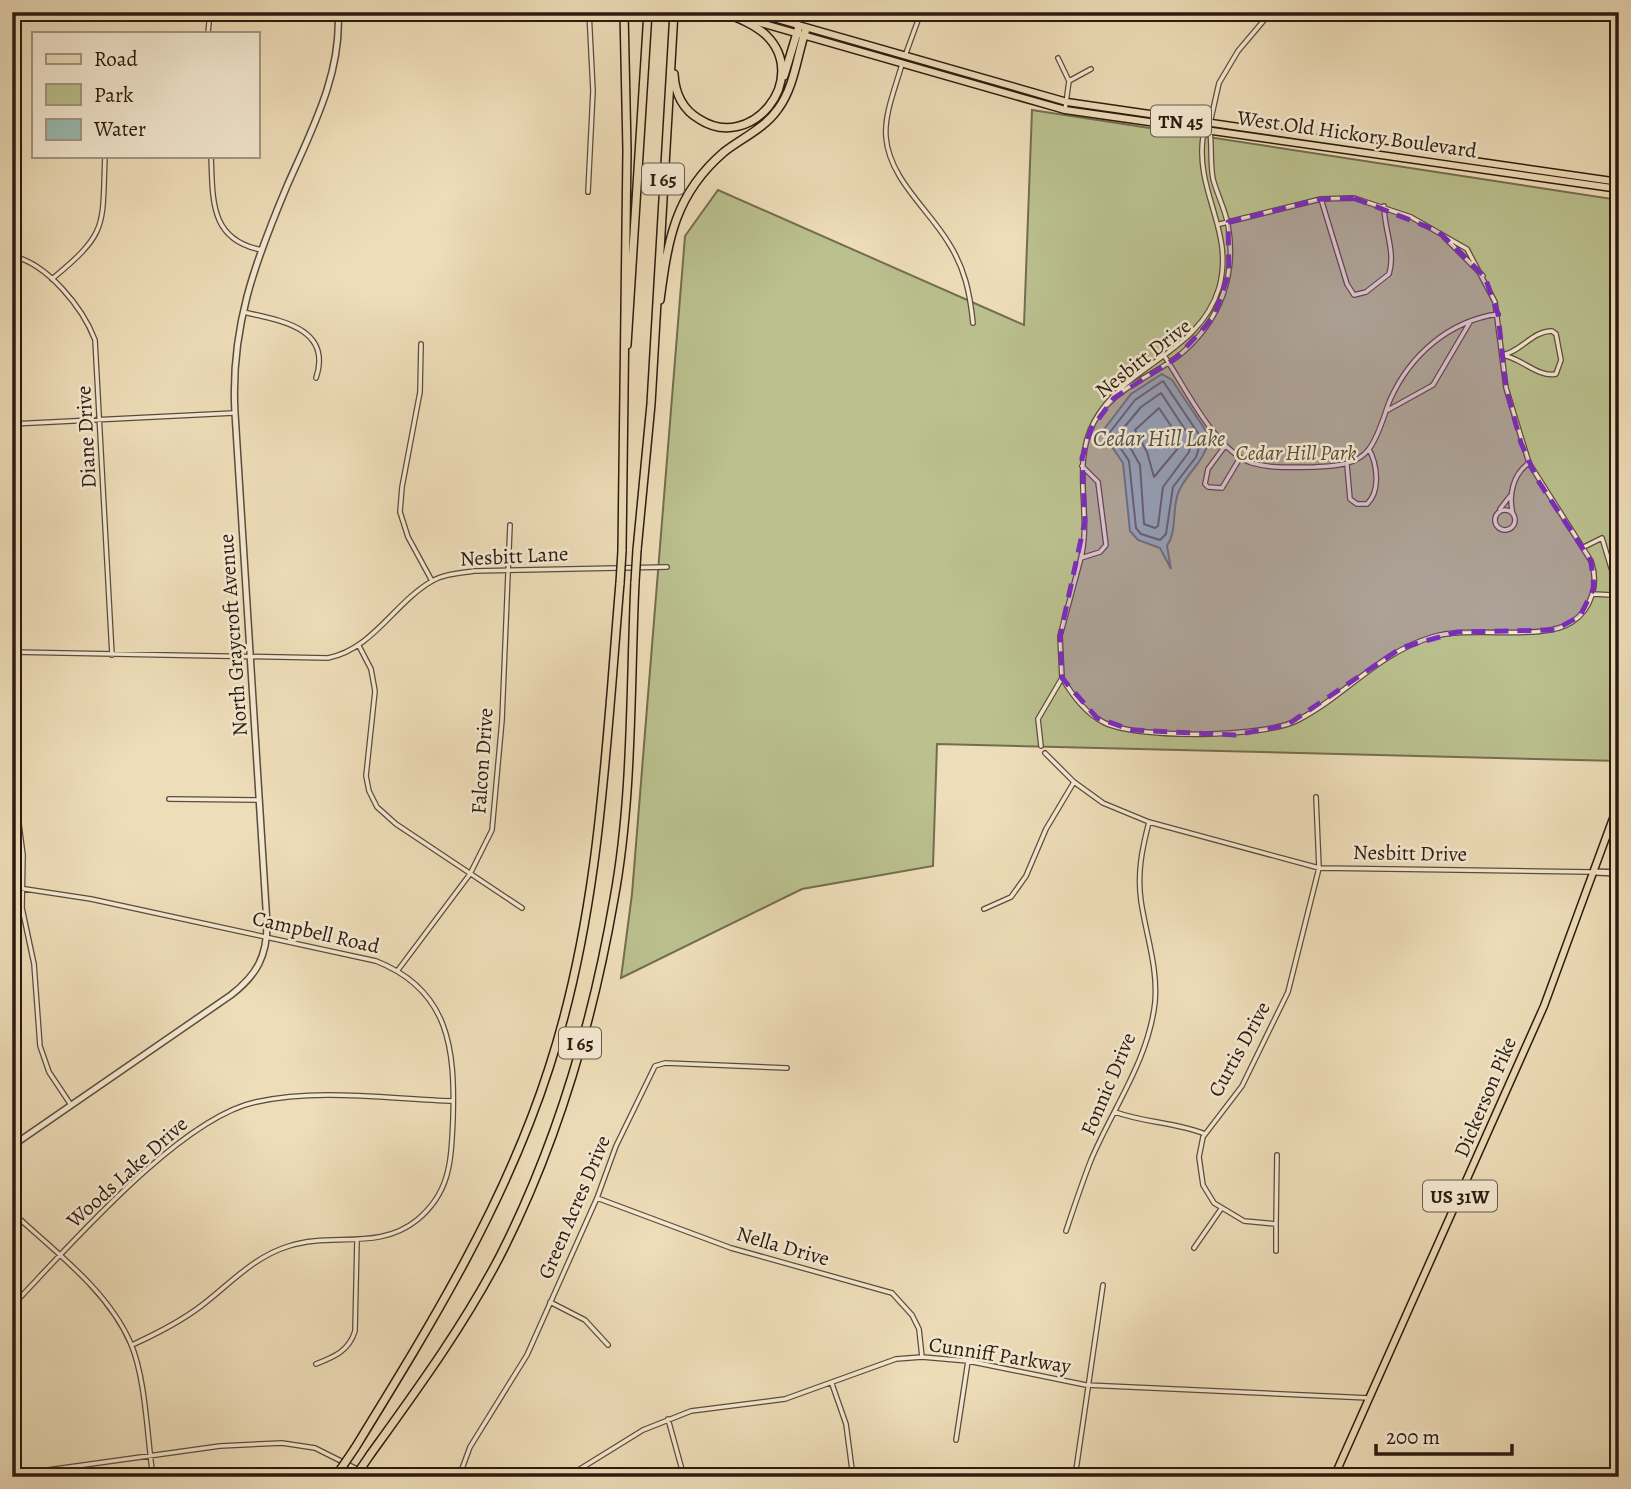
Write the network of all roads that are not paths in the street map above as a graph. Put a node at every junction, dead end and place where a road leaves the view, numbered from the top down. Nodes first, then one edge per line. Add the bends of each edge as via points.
1 (293, 12) edge
2 (338, 12) edge
3 (589, 12) edge
4 (624, 12) edge
5 (648, 12) edge
6 (674, 12) edge
7 (724, 12) edge
8 (753, 12) edge
9 (921, 12) edge
10 (1271, 12) edge
11 (1518, 12) edge
12 (1578, 12) edge
13 (12, 13) edge
14 (22, 13) edge
15 (210, 14) edge
16 (801, 31) junction
17 (208, 32) edge
18 (1058, 58) dead end
19 (903, 60) junction
20 (1091, 69) dead end
21 (1069, 81) junction
22 (779, 91) junction
23 (1067, 102) junction
24 (1065, 110) junction
25 (1210, 128) junction
26 (106, 158) edge
27 (211, 158) edge
28 (1619, 182) edge
29 (1619, 189) edge
30 (589, 192) dead end
31 (1321, 199) junction
32 (1384, 206) junction
33 (1228, 222) junction
34 (1220, 224) junction
35 (1437, 231) junction
36 (262, 250) junction
37 (12, 256) edge
38 (1485, 277) junction
39 (52, 279) junction
40 (241, 312) junction
41 (1498, 314) junction
42 (1471, 320) junction
43 (973, 323) dead end
44 (421, 344) dead end
45 (653, 345) junction
46 (1502, 355) junction
47 (1165, 357) junction
48 (1169, 363) junction
49 (316, 378) dead end
50 (623, 405) junction
51 (1386, 411) junction
52 (235, 413) junction
53 (1099, 414) junction
54 (101, 421) junction
55 (12, 424) edge
56 (1226, 446) junction
57 (1369, 449) junction
58 (1240, 458) junction
59 (1529, 463) junction
60 (1347, 465) junction
61 (1082, 466) junction
62 (1511, 494) junction
63 (1498, 513) junction
64 (1514, 516) junction
65 (510, 525) dead end
66 (1583, 547) junction
67 (1081, 558) junction
68 (667, 568) dead end
69 (506, 570) junction
70 (432, 581) junction
71 (1593, 594) junction
72 (359, 646) junction
73 (12, 652) edge
74 (112, 655) junction
75 (250, 658) junction
76 (1062, 678) junction
77 (1041, 746) dead end
78 (1045, 753) dead end
79 (12, 771) edge
80 (1074, 782) junction
81 (1316, 797) dead end
82 (169, 799) dead end
83 (259, 800) junction
84 (1619, 802) edge
85 (1149, 822) junction
86 (1320, 868) junction
87 (1594, 872) junction
88 (1619, 873) edge
89 (470, 874) junction
90 (12, 887) edge
91 (23, 887) junction
92 (522, 908) dead end
93 (984, 909) dead end
94 (267, 936) junction
95 (398, 970) junction
96 (787, 1068) dead end
97 (453, 1101) junction
98 (71, 1105) junction
99 (1115, 1112) junction
100 (1205, 1134) junction
101 (12, 1146) edge
102 (1277, 1155) dead end
103 (597, 1198) junction
104 (1221, 1209) junction
105 (12, 1212) edge
106 (1276, 1224) junction
107 (1066, 1231) dead end
108 (357, 1240) junction
109 (1194, 1248) dead end
110 (1276, 1251) dead end
111 (60, 1257) junction
112 (1103, 1285) dead end
113 (550, 1302) junction
114 (12, 1306) edge
115 (132, 1345) junction
116 (608, 1345) dead end
117 (922, 1357) junction
118 (968, 1362) junction
119 (316, 1364) dead end
120 (832, 1384) junction
121 (1086, 1385) junction
122 (1368, 1398) junction
123 (668, 1419) junction
124 (956, 1440) dead end
125 (150, 1456) junction
126 (12, 1475) edge
127 (336, 1476) edge
128 (153, 1477) edge
129 (355, 1477) edge
130 (373, 1477) edge
131 (459, 1477) edge
132 (567, 1477) edge
133 (684, 1477) edge
134 (853, 1477) edge
135 (1075, 1477) edge
136 (1334, 1477) edge

1 - 15 main road
2 - 36 street, North Graycroft Avenue via 329,84
3 - 30 street via 593,91
4 - 50 highway
5 - 50 highway, I 65
6 - 22 highway via 674,78 681,101 692,114 718,127 745,125 770,108
6 - 45 highway, I 65
7 - 16 main road, West Old Hickory Boulevard / TN 45
7 - 22 highway via 770,40 780,64
8 - 16 main road, West Old Hickory Boulevard / TN 45
9 - 19 street
10 - 25 street via 1238,51 1219,83
11 - 12 street
13 - 14 main road
14 - 15 main road
15 - 17 street
16 - 19 main road, West Old Hickory Boulevard / TN 45
16 - 22 highway
16 - 45 highway via 788,93 779,108 708,167 680,206 668,241
18 - 21 street
19 - 23 main road, West Old Hickory Boulevard / TN 45
19 - 24 main road, West Old Hickory Boulevard / TN 45
19 - 43 street via 887,121 888,150 961,266
20 - 21 street
21 - 23 street
23 - 24 street
23 - 25 main road, West Old Hickory Boulevard / TN 45
24 - 25 main road, West Old Hickory Boulevard / TN 45
25 - 28 main road, West Old Hickory Boulevard / TN 45
25 - 29 main road, West Old Hickory Boulevard / TN 45
25 - 33 street, Nesbitt Drive via 1213,178
25 - 34 street, Nesbitt Drive via 1203,139 1203,172
26 - 39 street via 100,229 84,252
27 - 36 street via 212,194 220,224 240,243
31 - 32 street via 1354,198
31 - 32 street via 1354,295 1366,292 1389,274 1393,254 1385,232
31 - 33 street
32 - 35 street
33 - 34 street
33 - 48 street, Nesbitt Drive via 1230,263 1222,300 1204,331
34 - 47 street, Nesbitt Drive via 1223,265 1212,306 1192,336
35 - 38 street
35 - 38 street via 1471,253
36 - 40 street, North Graycroft Avenue
37 - 39 street, Diane Drive via 31,262
38 - 41 street
39 - 54 street, Diane Drive via 91,328
40 - 49 street via 288,323 308,335 318,360
40 - 52 street, North Graycroft Avenue via 233,366
41 - 42 street
41 - 46 street
42 - 51 street via 1442,334 1420,356
42 - 51 street via 1458,336 1439,377
44 - 70 street via 421,392 400,512
45 - 129 highway, I 65, bridge via 635,582 624,820 615,898 588,1018 543,1155 500,1255 433,1368
46 - 46 street via 1553,375 1561,360 1560,341 1552,331 1541,332
46 - 59 street via 1507,395
47 - 48 street
47 - 53 street, Nesbitt Drive via 1118,388
48 - 53 street, Nesbitt Drive via 1123,390
48 - 56 street
50 - 127 highway, I 65, bridge via 622,551 597,835 575,972 552,1059 518,1153 451,1291
51 - 57 street
52 - 54 street
52 - 75 street, North Graycroft Avenue
53 - 61 street, Nesbitt Drive via 1085,444
54 - 55 street
54 - 74 street, Diane Drive
56 - 58 street
56 - 58 street via 1205,474 1208,487 1222,488
57 - 60 street
57 - 60 street via 1377,466 1374,496 1367,504 1350,499
58 - 60 street via 1280,467
59 - 62 street via 1518,473
59 - 66 street
61 - 67 street, Nesbitt Drive via 1085,522
61 - 67 street via 1098,482 1106,545
62 - 63 street
62 - 64 street
63 - 64 street via 1506,510
63 - 64 street via 1495,522 1504,529 1513,526
65 - 69 street, Falcon Drive
66 - 71 street via 1593,568
66 - 71 street via 1602,538 1611,561 1612,595
67 - 76 street, Nesbitt Drive via 1060,636
68 - 69 street, Nesbitt Lane
69 - 70 street, Nesbitt Lane via 463,572
69 - 89 street, Falcon Drive via 495,814
70 - 72 street, Nesbitt Lane
71 - 76 street via 1580,616 1555,630 1458,632 1410,644 1375,663 1301,719 1259,732 1224,735 1113,726 1090,713
72 - 75 street, Nesbitt Lane via 328,658
72 - 89 street via 376,691 366,771 371,795 388,819
73 - 74 street, Nesbitt Lane
74 - 75 street, Nesbitt Lane
75 - 83 street, North Graycroft Avenue
76 - 77 street via 1038,719
78 - 80 street, Nesbitt Drive
79 - 91 street
80 - 85 street, Nesbitt Drive via 1103,803
80 - 93 street via 1026,876 1011,897
81 - 86 street, Curtis Drive
82 - 83 street
83 - 94 street, North Graycroft Avenue
84 - 87 main road, Dickerson Pike / US 31W
85 - 86 street, Nesbitt Drive
85 - 99 street, Fonnic Drive via 1139,872 1154,961 1155,1002 1145,1043
86 - 87 street, Nesbitt Drive
86 - 100 street, Curtis Drive via 1288,992 1242,1086
87 - 88 street
87 - 122 main road, Dickerson Pike / US 31W via 1544,1006
89 - 92 street
89 - 95 street, Falcon Drive
90 - 91 street, Campbell Road
91 - 94 street, Campbell Road
91 - 98 street via 40,1046 49,1072
94 - 95 street, Campbell Road via 364,957
94 - 98 street, North Graycroft Avenue via 263,959 240,989
95 - 97 street, Campbell Road via 433,1004 447,1032 453,1060
96 - 103 street, Green Acres Drive via 655,1066 616,1146
97 - 108 street, Campbell Road via 451,1168 444,1188 415,1222 392,1234
97 - 111 street, Woods Lake Drive via 299,1096 235,1109 175,1146
98 - 101 street, North Graycroft Avenue
99 - 100 street
99 - 107 street, Fonnic Drive
100 - 104 street, Curtis Drive via 1199,1173 1208,1195
102 - 106 street
103 - 113 street, Green Acres Drive
103 - 117 street, Nella Drive via 731,1248 892,1293 919,1329
104 - 106 street, Curtis Drive via 1244,1221
104 - 109 street
105 - 111 street
106 - 110 street
108 - 115 street via 302,1242 269,1253 187,1316
108 - 119 street via 352,1341 334,1357
111 - 114 street, Woods Lake Drive
111 - 115 street via 106,1303
112 - 121 street
113 - 116 street via 585,1320
113 - 131 street, Green Acres Drive via 527,1355 470,1447
115 - 125 street
117 - 118 street, Cunniff Parkway
117 - 120 street, Cunniff Parkway via 896,1359
118 - 121 street, Cunniff Parkway
118 - 124 street
120 - 123 street, Cunniff Parkway via 785,1399 719,1405
120 - 134 street via 846,1424
121 - 122 street, Cunniff Parkway
121 - 135 street
122 - 136 main road, Dickerson Pike / US 31W
123 - 132 street, Cunniff Parkway
123 - 133 street
125 - 126 street
125 - 128 street
125 - 130 street via 237,1444 292,1444 325,1452

